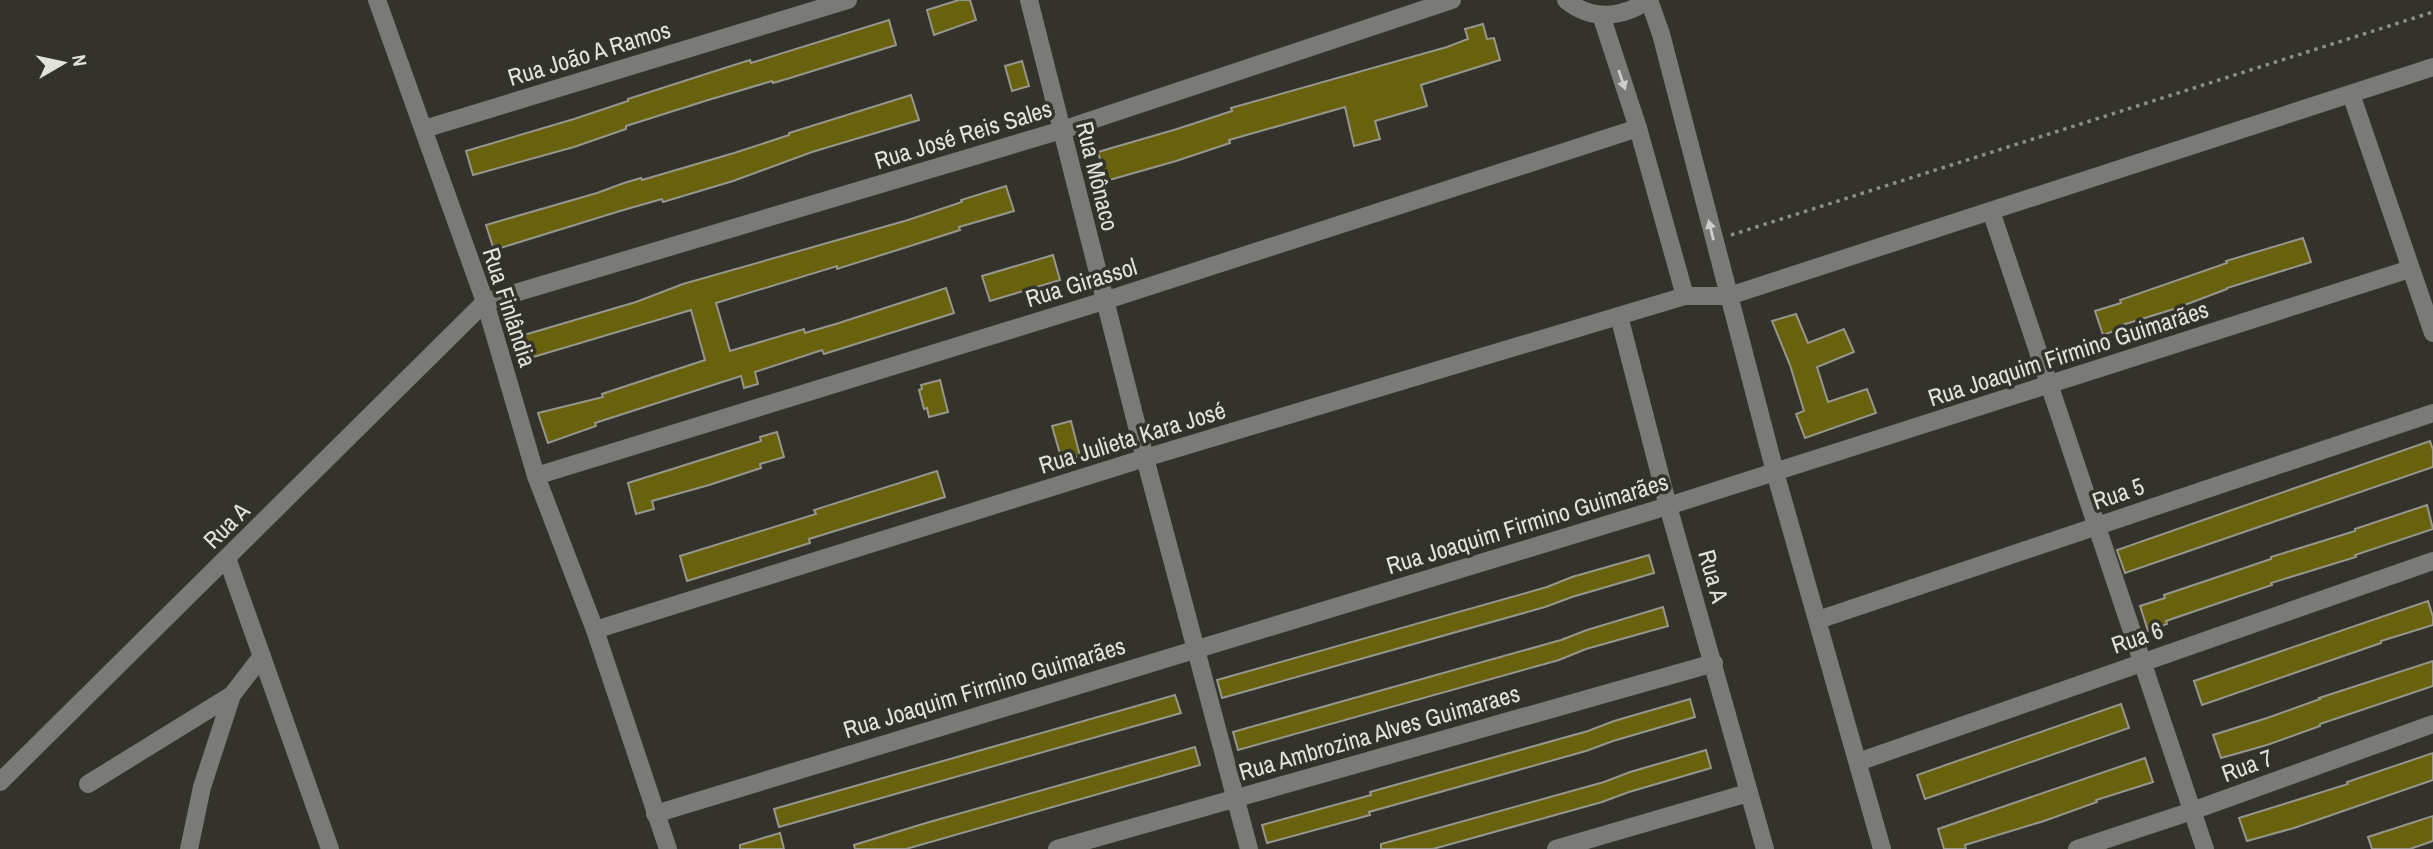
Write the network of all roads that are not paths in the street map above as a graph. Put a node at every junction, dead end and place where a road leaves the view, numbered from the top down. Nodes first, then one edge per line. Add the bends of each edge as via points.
1 (377, 0) edge
2 (848, 0) edge
3 (1029, 0) edge
4 (1452, 0) edge
5 (1566, 0) edge
6 (1648, 0) edge
7 (1601, 15) junction
8 (2433, 67) edge
9 (2351, 94) junction
10 (1639, 128) junction
11 (424, 129) junction
12 (1062, 130) junction
13 (1991, 211) junction
14 (2410, 269) junction
15 (1685, 296) junction
16 (1729, 296) junction
17 (1104, 300) junction
18 (485, 302) junction
19 (1619, 316) junction
20 (2433, 333) edge
21 (2049, 384) junction
22 (2433, 413) edge
23 (1145, 458) junction
24 (1775, 472) junction
25 (536, 476) junction
26 (1668, 506) junction
27 (2096, 526) junction
28 (227, 558) junction
29 (2433, 561) edge
30 (1818, 620) junction
31 (595, 630) junction
32 (1195, 648) junction
33 (262, 656) junction
34 (2141, 662) junction
35 (1714, 663) junction
36 (232, 695) junction
37 (2433, 724) edge
38 (1858, 762) junction
39 (0, 782) edge
40 (88, 784) dead end
41 (1748, 793) junction
42 (1234, 797) junction
43 (2192, 811) junction
44 (655, 814) junction
45 (189, 849) edge
46 (330, 849) edge
47 (668, 849) edge
48 (1057, 849) edge
49 (1249, 849) edge
50 (1556, 849) edge
51 (1765, 849) edge
52 (1882, 849) edge
53 (2077, 849) edge
54 (2204, 849) edge

1 - 11 street, Rua Finlândia
2 - 11 street, Rua João A Ramos
3 - 12 street, Rua Mônaco
4 - 12 street, Rua José Reis Sales
5 - 7 street
6 - 7 street via 1626,12
16 -> 6 street via 1661,34
7 -> 10 street
8 - 9 street, Rua Julieta Kara José
9 - 13 street, Rua Julieta Kara José
9 - 14 street
10 - 15 street
10 - 17 street, Rua Girassol
11 - 18 street, Rua Finlândia
12 - 17 street, Rua Mônaco
12 - 18 street, Rua José Reis Sales
13 - 16 street, Rua Julieta Kara José
13 - 21 street
14 - 20 street
14 - 21 street, Rua Joaquim Firmino Guimarães
15 - 16 street, Rua Julieta Kara José
15 - 19 street, Rua Julieta Kara José
16 - 24 street
17 - 23 street, Rua Mônaco
17 - 25 street, Rua Girassol
18 - 25 street, Rua Finlândia
18 - 28 street, Rua A
19 - 23 street, Rua Julieta Kara José
19 - 26 street, Rua A
21 - 24 street, Rua Joaquim Firmino Guimarães
21 - 27 street
22 - 27 street, Rua 5
23 - 31 street, Rua Julieta Kara José
23 - 32 street, Rua Mônaco
24 - 26 street, Rua Joaquim Firmino Guimarães
24 - 30 street
25 - 31 street, Rua Finlândia
26 - 32 street, Rua Joaquim Firmino Guimarães
26 - 35 street, Rua A
27 - 30 street, Rua 5
27 - 34 street
28 - 33 street
28 - 39 street, Rua A
29 - 34 street, Rua 6
30 - 38 street
31 - 44 street, Rua Finlândia
32 - 42 street, Rua Mônaco
32 - 44 street, Rua Joaquim Firmino Guimarães
33 - 36 street
33 - 46 street
34 - 38 street, Rua 6
34 - 43 street
35 - 41 street, Rua A
35 - 42 street, Rua Ambrozina Alves Guimaraes
36 - 40 street
36 - 45 street via 202,787
37 - 43 street, Rua 7
38 - 52 street
41 - 50 street
41 - 51 street, Rua A
42 - 48 street, Rua Ambrozina Alves Guimaraes
42 - 49 street, Rua Mônaco
43 - 53 street, Rua 7
43 - 54 street
44 - 47 street, Rua Finlândia

